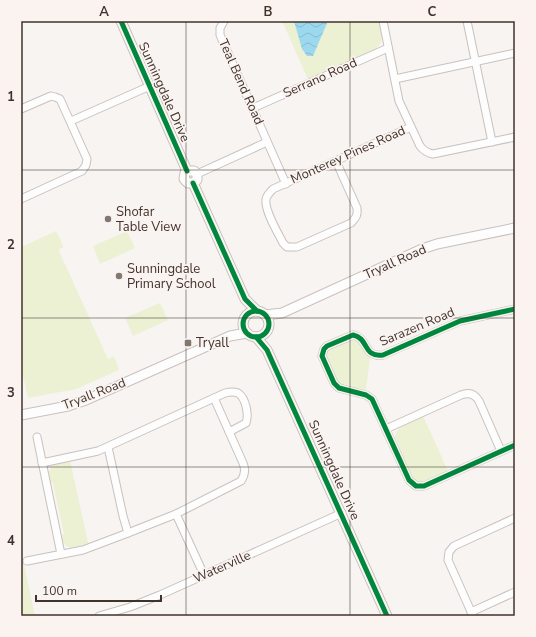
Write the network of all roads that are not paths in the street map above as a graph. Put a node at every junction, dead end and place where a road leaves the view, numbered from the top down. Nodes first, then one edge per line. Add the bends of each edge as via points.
1 (121, 21) edge
2 (224, 21) edge
3 (383, 21) edge
4 (467, 21) edge
5 (388, 48) junction
6 (515, 53) edge
7 (475, 62) junction
8 (395, 79) junction
9 (150, 86) junction
10 (21, 108) edge
11 (253, 108) junction
12 (71, 121) junction
13 (411, 127) junction
14 (515, 137) edge
15 (267, 142) junction
16 (492, 142) junction
17 (336, 161) junction
18 (187, 171) junction
19 (197, 174) junction
20 (193, 183) junction
21 (286, 184) junction
22 (21, 199) edge
23 (515, 228) edge
24 (245, 300) junction
25 (515, 309) edge
26 (261, 313) junction
27 (282, 313) junction
28 (244, 320) junction
29 (268, 329) junction
30 (252, 335) junction
31 (230, 336) junction
32 (267, 350) junction
33 (214, 398) junction
34 (21, 415) edge
35 (386, 429) junction
36 (229, 432) junction
37 (37, 437) dead end
38 (515, 445) edge
39 (108, 447) junction
40 (501, 451) junction
41 (42, 463) junction
42 (342, 513) junction
43 (176, 514) junction
44 (515, 518) edge
45 (128, 533) junction
46 (61, 554) junction
47 (27, 561) dead end
48 (204, 575) junction
49 (515, 592) edge
50 (472, 614) edge
51 (99, 616) edge
52 (387, 616) edge

1 - 9 street, Sunningdale Drive
2 - 11 street, Teal Bend Road via 220,35
3 - 5 street
4 - 7 street
5 - 8 street
5 - 11 street, Serrano Road
6 - 7 street
7 - 8 street
7 - 16 street
8 - 13 street via 399,101
9 - 12 street
9 - 18 street, Sunningdale Drive
10 - 12 street via 51,96 55,97 60,99
11 - 15 street, Teal Bend Road
12 - 22 street via 87,159 85,168
13 - 16 street via 420,146 429,154
13 - 17 street, Monterey Pines Road
14 - 16 street
15 - 19 street
15 - 21 street, Monterey Pines Road
17 - 21 street, Monterey Pines Road
17 - 21 street via 357,208 357,216 351,223 293,248 283,243 266,206 269,193
18 - 19 street via 192,170
18 - 20 street via 184,179 188,183
19 - 20 street via 197,180
20 - 24 street
23 - 27 street, Tryall Road via 422,249
24 - 26 street
24 - 28 street
25 - 35 street, Sarazen Road via 460,321 383,355 369,352 362,339 353,335 327,346 323,352 323,360 334,383 340,388 372,399
26 - 27 street, Tryall Road
26 - 28 street via 250,313
26 - 29 street via 268,320
27 - 29 street, Tryall Road
28 - 30 street via 244,329
28 - 31 street, Tryall Road
29 - 30 street via 262,335
29 - 32 street, Sunningdale Drive
30 - 31 street, Tryall Road
30 - 32 street, Sunningdale Drive
31 - 34 street, Tryall Road via 86,400
32 - 42 street, Sunningdale Drive
33 - 36 street
33 - 36 street via 225,393 238,393 247,408 246,423
33 - 39 street
35 - 40 street via 409,480 416,486 424,486
35 - 40 street via 461,395 471,394 479,401
36 - 43 street via 245,468 241,481
37 - 41 street
38 - 40 street
39 - 41 street
39 - 45 street
41 - 46 street
42 - 48 street, Waterville
42 - 52 street, Sunningdale Drive
43 - 45 street
43 - 48 street
44 - 50 street via 454,546 449,552 448,560
45 - 46 street via 83,550
46 - 47 street
48 - 51 street, Waterville via 130,607
49 - 50 street

